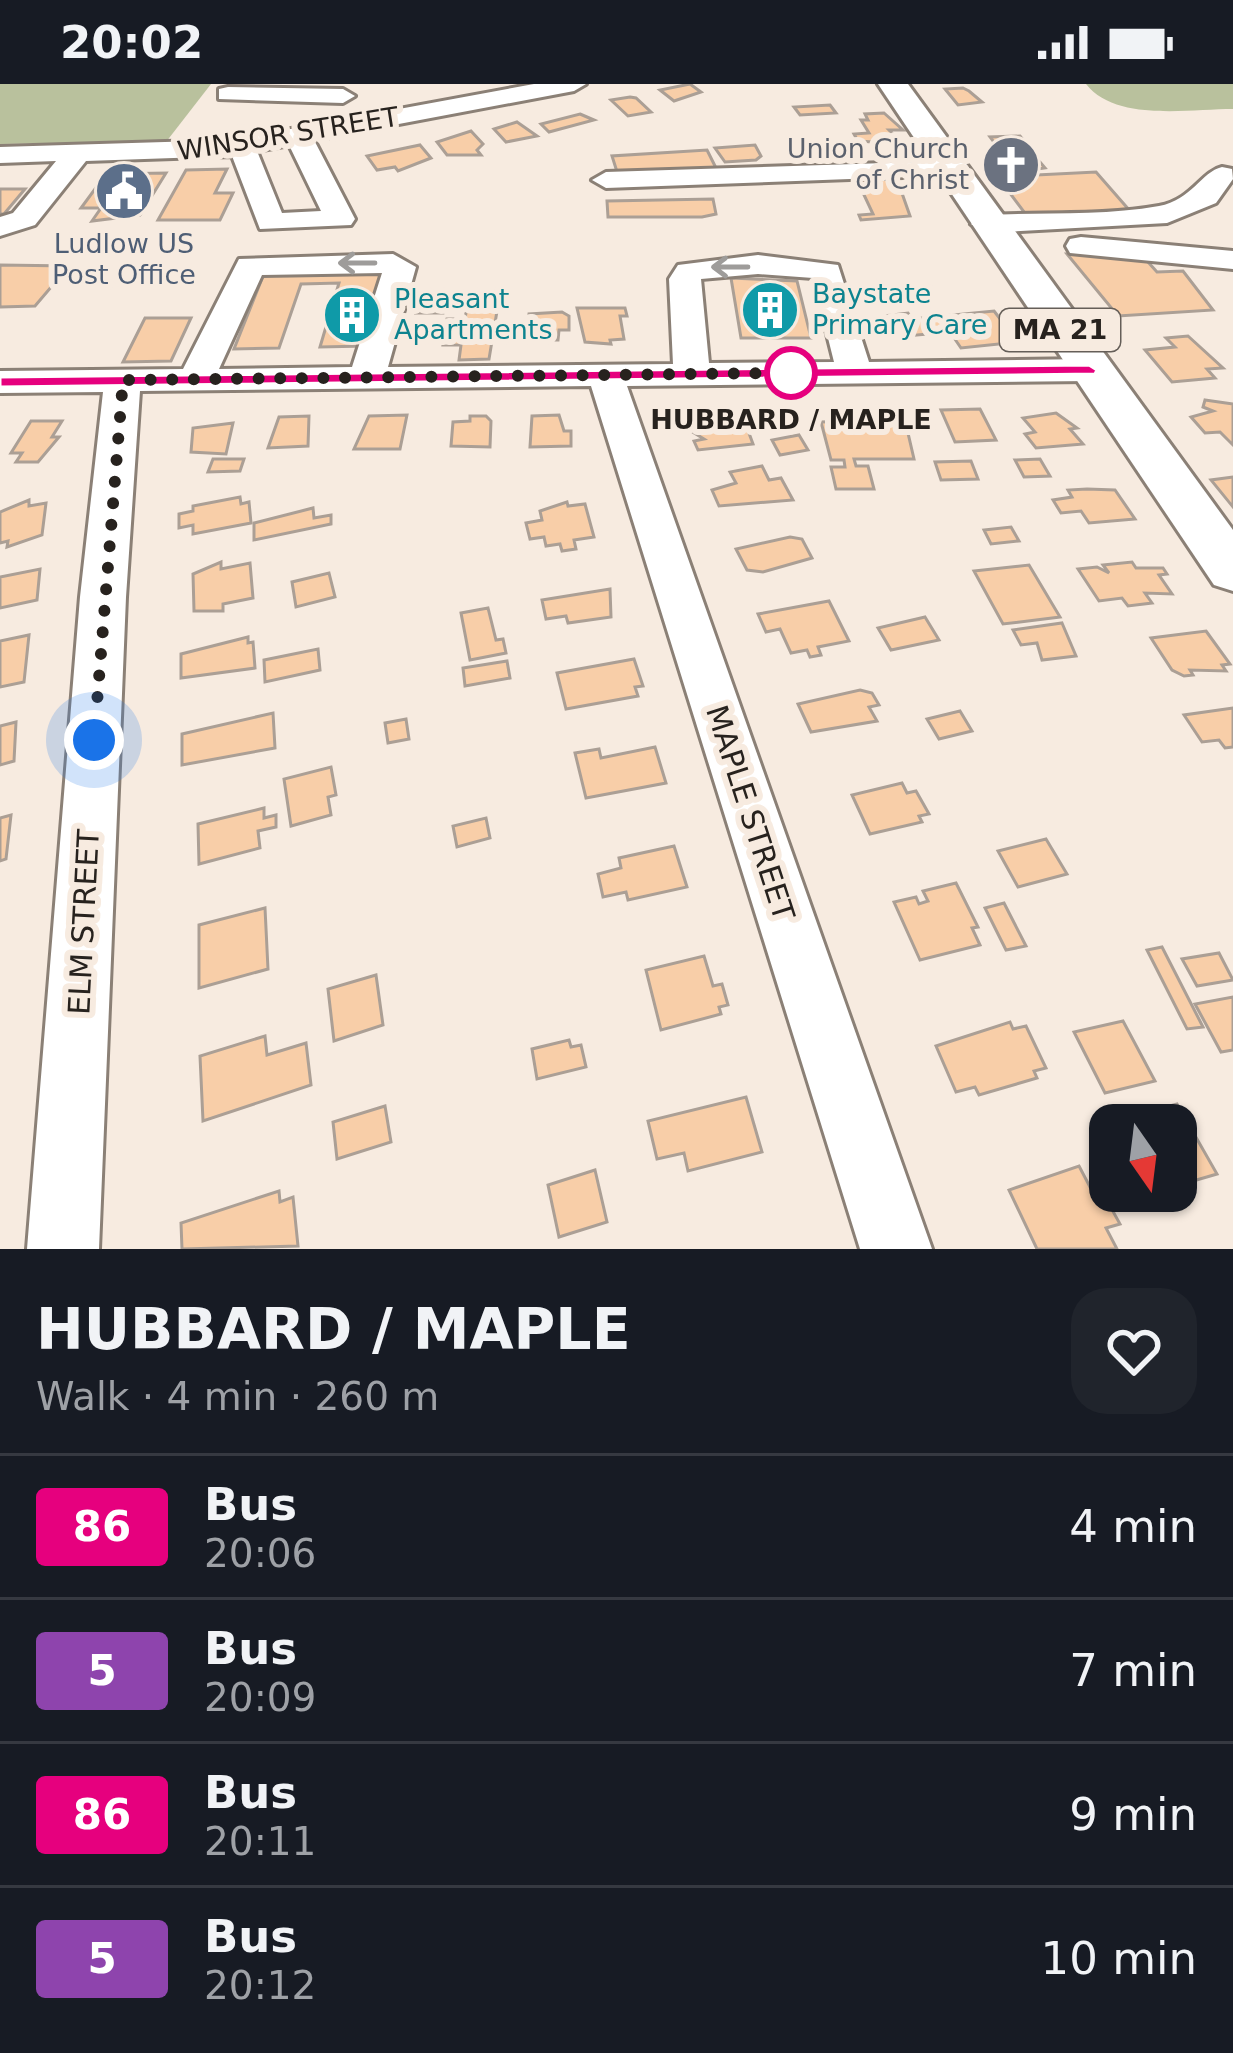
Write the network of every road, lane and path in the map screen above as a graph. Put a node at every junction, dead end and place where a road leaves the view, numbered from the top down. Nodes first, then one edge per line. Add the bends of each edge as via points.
1 (574, 84) edge
2 (893, 84) edge
3 (487, 89) edge
4 (343, 96) junction
5 (221, 104) edge
6 (358, 125) junction
7 (298, 136) junction
8 (242, 146) junction
9 (190, 152) junction
10 (61, 154) junction
11 (0, 155) edge
12 (948, 169) junction
13 (1222, 175) dead end
14 (0, 180) edge
15 (606, 180) dead end
16 (0, 226) edge
17 (993, 233) junction
18 (1233, 260) edge
19 (1089, 370) junction
20 (854, 371) junction
21 (692, 375) junction
22 (367, 377) junction
23 (606, 377) junction
24 (196, 379) junction
25 (123, 380) junction
26 (0, 382) edge
27 (1227, 553) edge
28 (63, 1249) edge
29 (896, 1249) edge

1 - 3 street, WINSOR STREET
2 - 12 main road, MA 21
3 - 4 street
3 - 6 street, WINSOR STREET
4 - 5 street
4 - 6 street
5 - 9 street
6 - 7 street, WINSOR STREET
7 - 8 street, WINSOR STREET
7 - 8 street via 340,219 271,223
8 - 9 street, WINSOR STREET
9 - 10 street, WINSOR STREET
10 - 11 street, WINSOR STREET
10 - 14 street via 26,176
10 - 16 street via 24,219
12 - 15 street
12 - 17 main road, MA 21
13 - 17 street via 1206,197 1167,214
17 - 18 street
17 - 19 main road, MA 21
19 - 20 street
19 - 27 main road, MA 21
20 - 21 street
20 -> 21 street via 826,272 712,267 685,279
21 - 23 street
22 - 23 street
22 - 24 street
22 -> 24 street via 400,267 393,263 250,266
23 - 29 street, MAPLE STREET
24 - 25 street
25 - 26 street
25 - 28 street, ELM STREET

